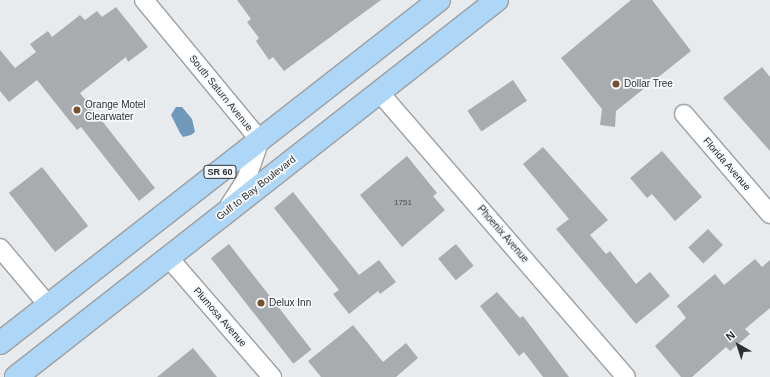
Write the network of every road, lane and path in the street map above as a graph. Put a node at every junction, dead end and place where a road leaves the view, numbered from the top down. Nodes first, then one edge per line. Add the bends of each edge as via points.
1 (144, 0) edge
2 (439, 0) edge
3 (497, 0) edge
4 (379, 92) junction
5 (684, 114) dead end
6 (260, 140) junction
7 (224, 214) junction
8 (770, 214) edge
9 (0, 248) edge
10 (168, 258) junction
11 (48, 305) junction
12 (0, 343) edge
13 (16, 377) edge
14 (272, 377) edge
15 (626, 377) edge

1 - 6 street, South Saturn Avenue
2 - 6 main road, SR 60
3 - 4 main road, Gulf to Bay Boulevard
4 - 7 main road, Gulf to Bay Boulevard
4 - 15 street, Phoenix Avenue
5 - 8 street, Florida Avenue
6 - 7 street, South Saturn Avenue via 246,180
6 - 11 main road, SR 60
7 - 10 main road, Gulf to Bay Boulevard
9 - 11 street
10 - 13 main road, Gulf to Bay Boulevard
10 - 14 street, Plumosa Avenue
11 - 12 main road, SR 60

